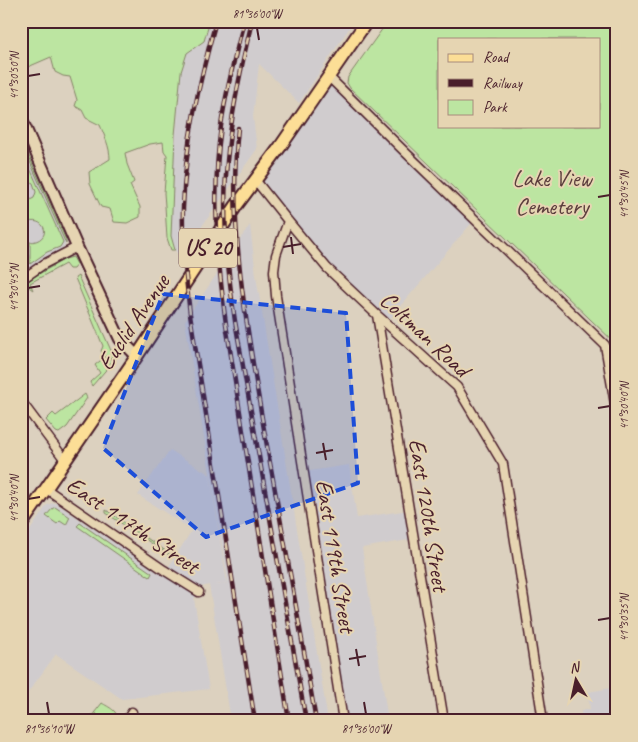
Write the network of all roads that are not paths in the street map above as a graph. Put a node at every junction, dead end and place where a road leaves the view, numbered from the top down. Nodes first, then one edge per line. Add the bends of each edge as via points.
1 (367, 21) edge
2 (329, 77) junction
3 (21, 118) edge
4 (256, 181) junction
5 (288, 221) junction
6 (77, 247) junction
7 (21, 280) edge
8 (378, 315) junction
9 (137, 356) junction
10 (21, 400) edge
11 (617, 416) edge
12 (66, 460) junction
13 (46, 488) junction
14 (21, 525) edge
15 (199, 592) dead end
16 (132, 712) dead end
17 (126, 721) edge
18 (343, 721) edge
19 (444, 721) edge
20 (543, 721) edge

1 - 2 main road, Euclid Avenue / US 20
2 - 4 main road, Euclid Avenue / US 20
2 - 11 street via 605,345
3 - 6 street
4 - 5 street, Coltman Road
4 - 9 main road, Euclid Avenue / US 20
5 - 8 street, Coltman Road via 327,268
5 - 18 street, East 119th Street via 276,255 276,296
6 - 7 street
6 - 9 street via 120,339
8 - 19 street, East 120th Street
8 - 20 street, Coltman Road via 457,387 503,464
9 - 12 main road, Euclid Avenue / US 20
10 - 12 street, East 117th Street
12 - 13 main road, Euclid Avenue / US 20
13 - 14 main road, Euclid Avenue / US 20
13 - 15 street, East 117th Street
16 - 17 street

